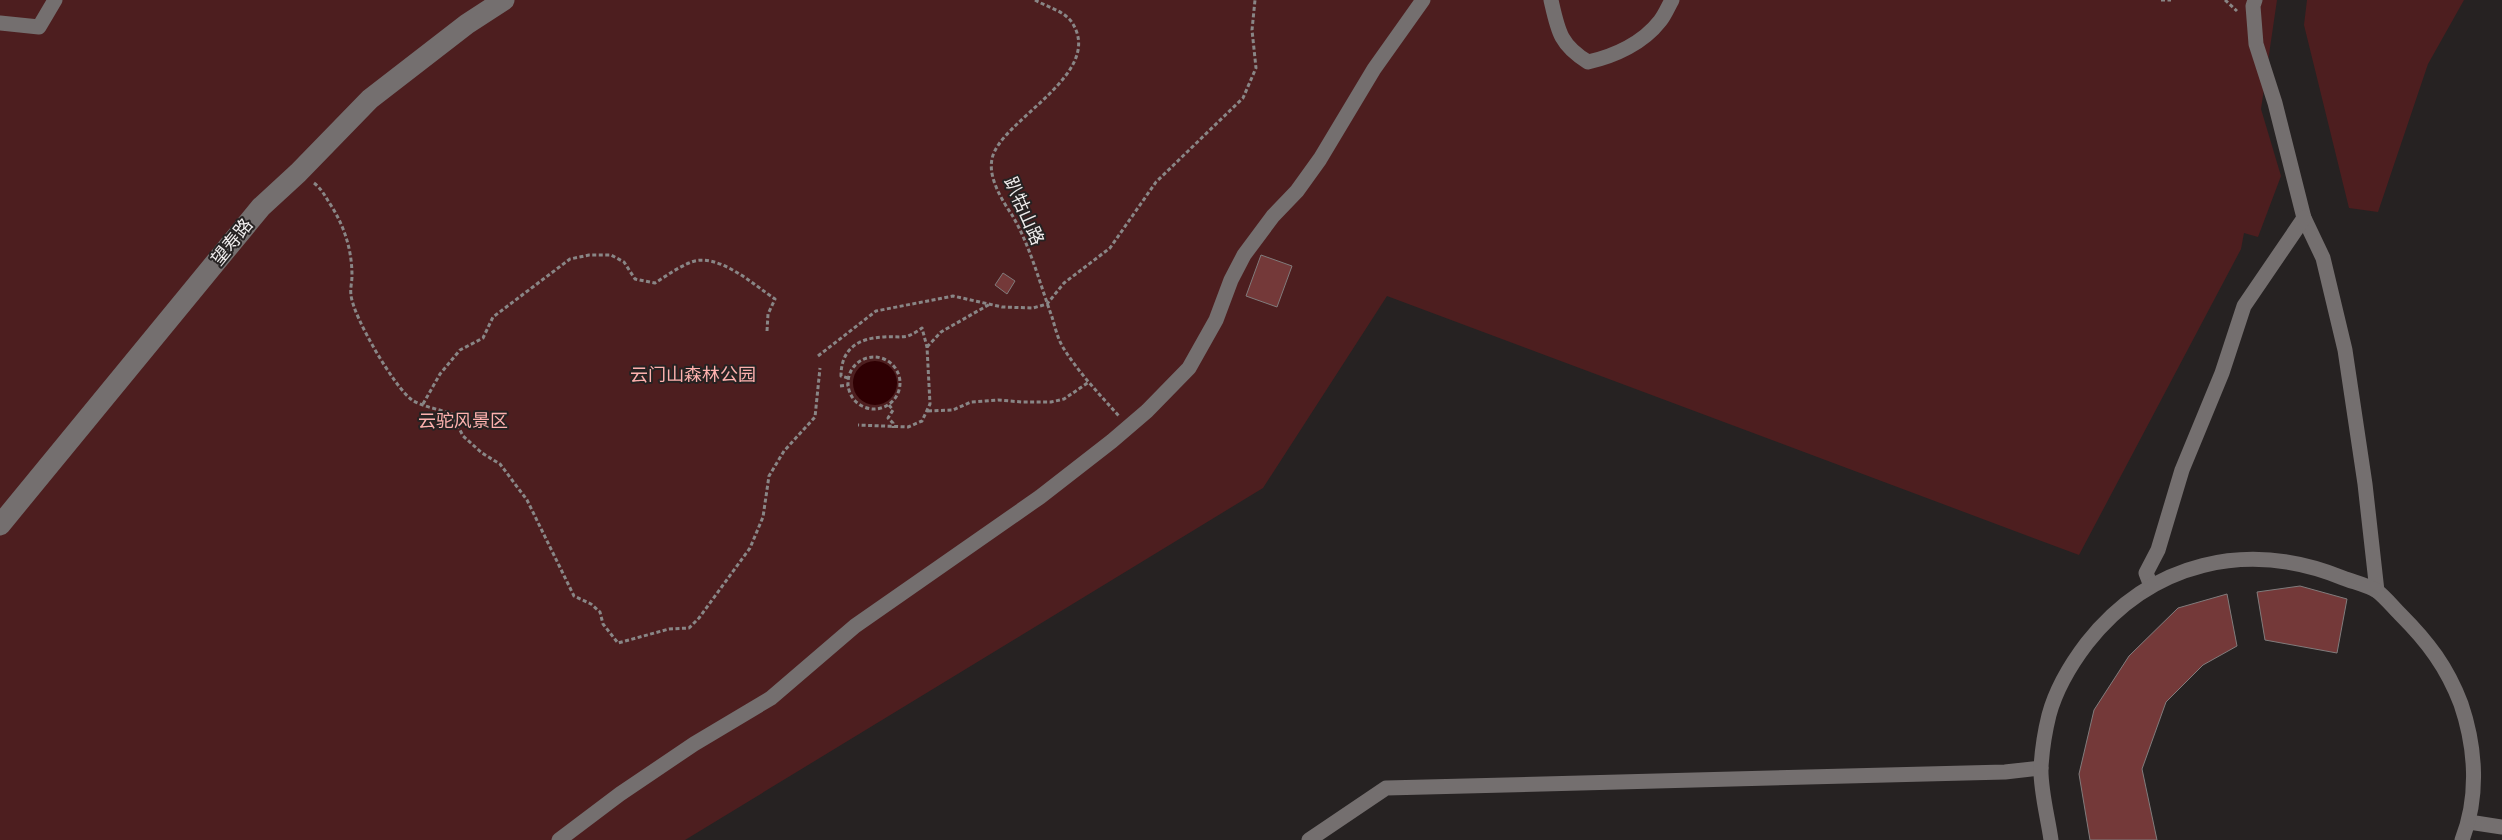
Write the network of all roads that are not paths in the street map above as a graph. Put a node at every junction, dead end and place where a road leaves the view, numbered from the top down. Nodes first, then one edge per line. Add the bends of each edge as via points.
1 (55, 0) edge
2 (504, 0) edge
3 (1423, 0) edge
4 (1551, 0) edge
5 (1672, 0) edge
6 (2255, 0) edge
7 (0, 23) edge
8 (2304, 218) junction
9 (0, 525) edge
10 (2151, 586) junction
11 (2377, 591) junction
12 (2041, 768) junction
13 (2469, 822) junction
14 (2502, 827) edge
15 (559, 840) edge
16 (1308, 840) edge
17 (2051, 840) edge
18 (2462, 840) edge

1 - 7 street via 39,27
2 - 9 street, 望寿路 via 467,24 370,99 261,207
3 - 15 street via 1374,69 1320,159 1244,255 1216,320 1189,368 1147,411 1040,497 855,626 771,698 694,744
4 - 5 street via 1560,37 1574,53 1588,62 1612,57 1643,38 1661,21
6 - 8 street via 2256,44 2275,103
8 - 10 street via 2244,306 2222,373 2182,470 2158,550 2146,573
8 - 11 street via 2322,258 2345,350
10 - 11 street via 2189,569 2230,560 2272,559 2314,566
10 - 12 street via 2106,619 2072,663 2049,714
11 - 13 street via 2427,641 2452,681 2468,726 2474,774
12 - 16 street via 2005,772 1386,788
12 - 17 street
13 - 14 street
13 - 18 street

